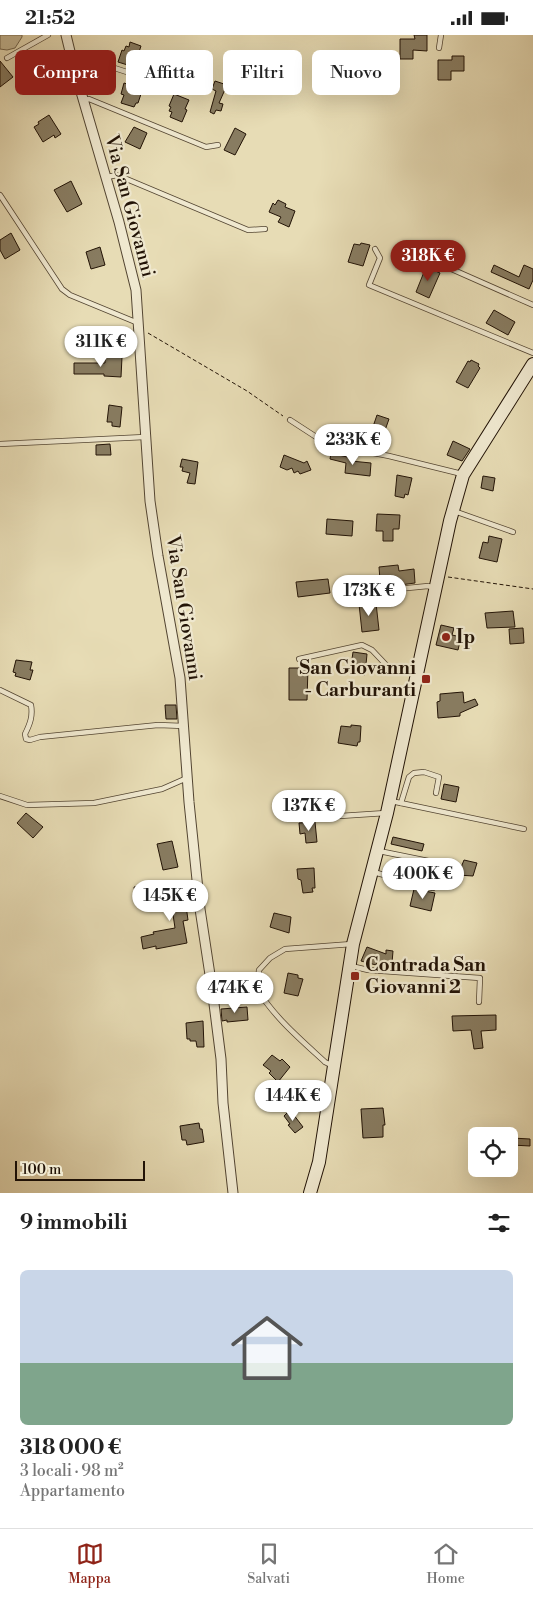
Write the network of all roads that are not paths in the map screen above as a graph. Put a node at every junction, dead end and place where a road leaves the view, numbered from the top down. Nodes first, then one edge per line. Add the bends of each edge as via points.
1 (48, 35) edge
2 (66, 35) edge
3 (441, 35) edge
4 (440, 48) dead end
5 (70, 50) edge
6 (7, 57) dead end
7 (83, 95) edge
8 (84, 100) junction
9 (218, 145) dead end
10 (107, 177) junction
11 (0, 195) edge
12 (265, 229) dead end
13 (376, 249) dead end
14 (431, 260) dead end
15 (533, 305) edge
16 (139, 325) junction
17 (533, 353) edge
18 (532, 367) edge
19 (290, 420) road end
20 (145, 437) junction
21 (0, 444) edge
22 (463, 475) junction
23 (453, 511) junction
24 (513, 532) dead end
25 (436, 582) junction
26 (337, 595) dead end
27 (299, 659) dead end
28 (418, 675) junction
29 (0, 689) edge
30 (184, 725) junction
31 (187, 778) junction
32 (436, 793) dead end
33 (0, 796) edge
34 (393, 806) junction
35 (294, 819) dead end
36 (524, 829) dead end
37 (377, 851) junction
38 (453, 866) dead end
39 (371, 872) junction
40 (433, 888) dead end
41 (353, 944) junction
42 (349, 965) junction
43 (480, 1002) dead end
44 (333, 1066) junction
45 (234, 1193) edge
46 (310, 1193) edge

1 - 6 lane
2 - 5 street, Via San Giovanni
3 - 4 lane
7 - 8 street, Via San Giovanni
8 - 9 lane via 89,99 206,147
8 - 10 street, Via San Giovanni
10 - 12 lane via 117,175 248,230
10 - 16 street, Via San Giovanni via 136,290
11 - 16 lane via 62,289
13 - 17 lane via 380,258 369,285
14 - 15 lane
16 - 20 street, Via San Giovanni
18 - 22 main road
19 - 22 lane via 326,444
20 - 21 lane
20 - 30 street, Via San Giovanni via 150,501 180,678
22 - 23 main road
23 - 24 lane
23 - 25 main road
25 - 26 lane via 428,586
25 - 28 main road
27 - 28 lane via 362,645 372,650 390,669
28 - 34 main road
29 - 30 lane via 31,705 30,725 25,734 30,740 158,725
30 - 31 street, Via San Giovanni
31 - 33 lane via 162,789 94,803 27,805
31 - 45 street, Via San Giovanni
32 - 34 lane via 439,777 424,772 414,773
34 - 35 lane
34 - 36 lane
34 - 37 main road
37 - 38 lane
37 - 39 main road
39 - 40 lane
39 - 41 main road
41 - 42 main road
41 - 44 lane via 284,949 259,970 257,989 265,1001 281,1021
42 - 43 lane via 368,970 480,978
42 - 44 main road
44 - 46 main road via 319,1162

